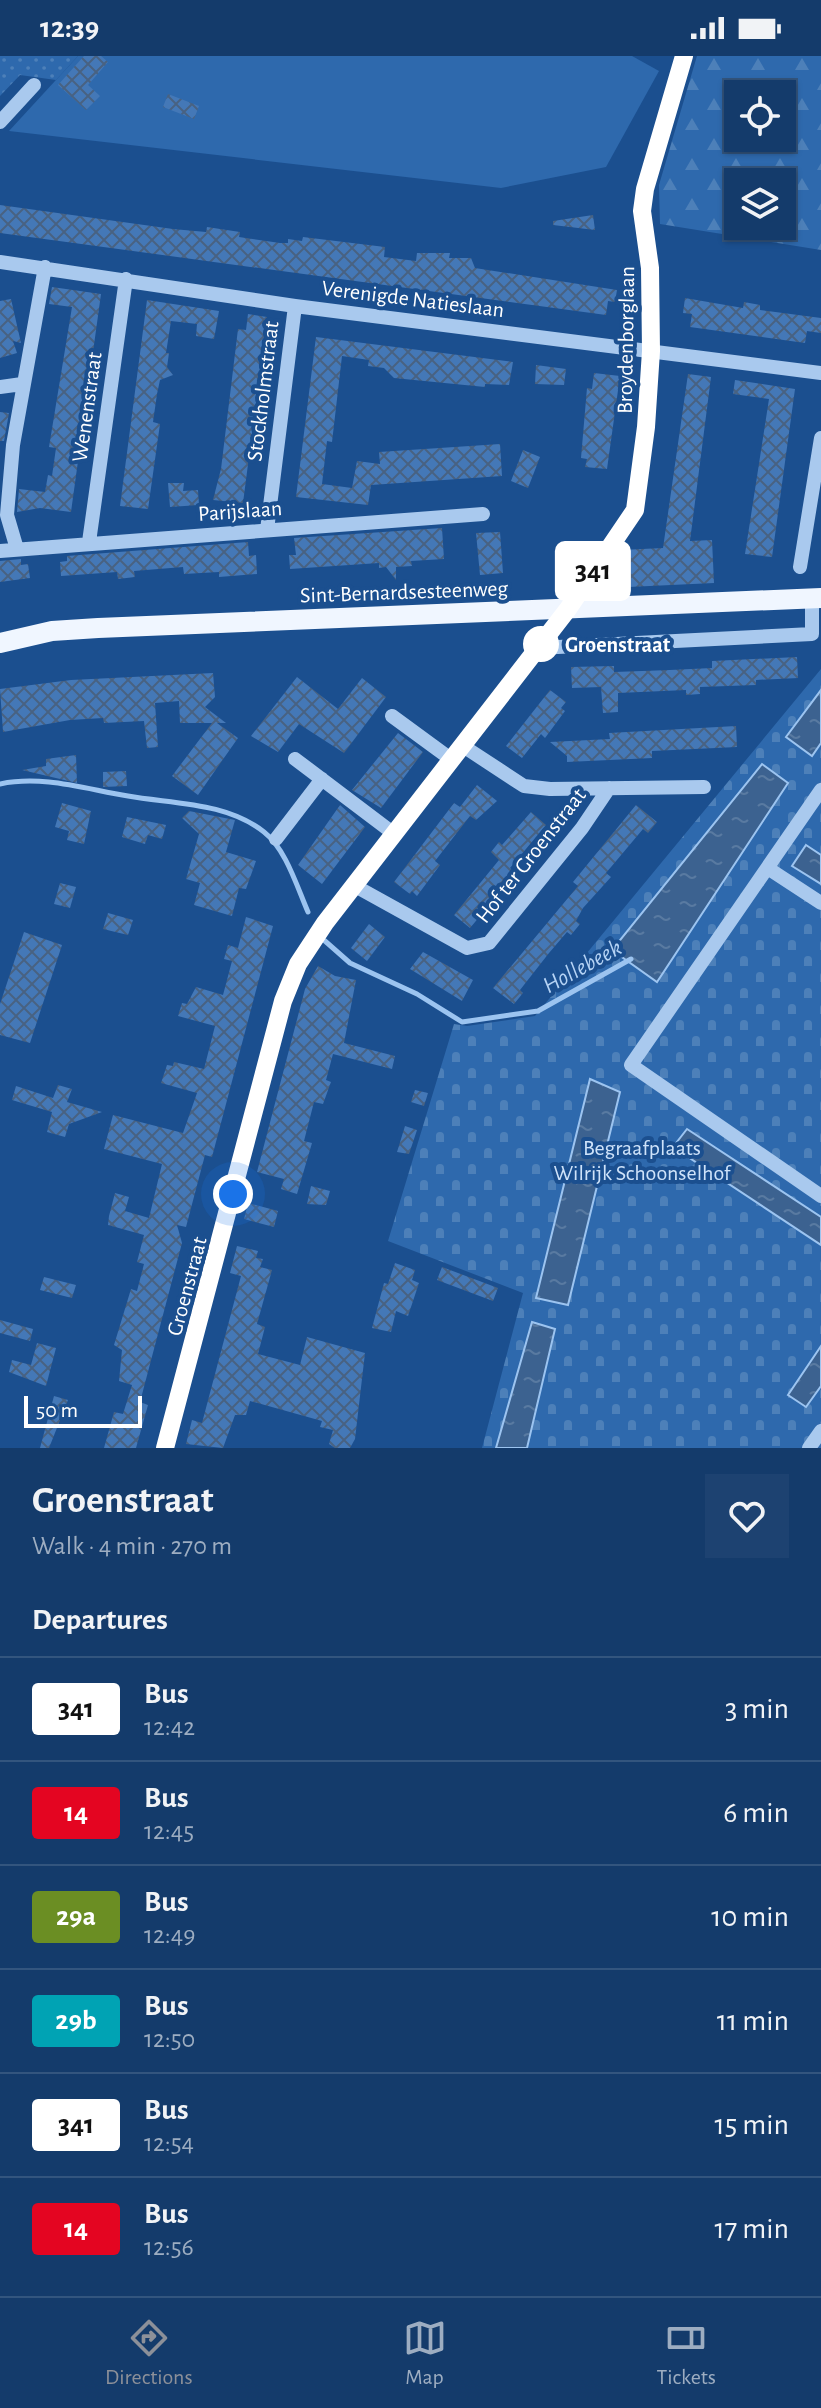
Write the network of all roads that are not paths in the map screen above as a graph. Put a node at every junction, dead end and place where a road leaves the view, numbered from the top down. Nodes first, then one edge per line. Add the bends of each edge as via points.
1 (684, 56) edge
2 (34, 85) dead end
3 (0, 122) edge
4 (0, 262) edge
5 (45, 267) junction
6 (126, 279) junction
7 (295, 306) junction
8 (651, 351) junction
9 (821, 373) edge
10 (22, 384) junction
11 (0, 387) edge
12 (821, 438) edge
13 (6, 446) edge
14 (483, 514) dead end
15 (267, 530) junction
16 (89, 542) junction
17 (17, 549) junction
18 (0, 551) edge
19 (800, 567) dead end
20 (816, 598) edge
21 (568, 609) junction
22 (0, 643) edge
23 (538, 648) junction
24 (392, 716) dead end
25 (463, 746) junction
26 (295, 759) dead end
27 (452, 760) junction
28 (322, 779) junction
29 (704, 787) dead end
30 (609, 788) junction
31 (821, 790) edge
32 (393, 833) junction
33 (276, 839) dead end
34 (769, 869) junction
35 (355, 886) junction
36 (821, 903) edge
37 (821, 1196) edge
38 (821, 1431) edge
39 (165, 1448) edge
40 (809, 1448) edge

1 - 8 street, Broydenborglaan via 642,211 650,268
2 - 3 street
4 - 5 street, Verenigde Natieslaan
5 - 6 street, Verenigde Natieslaan
5 - 10 street
6 - 7 street, Verenigde Natieslaan
6 - 16 street, Wenenstraat
7 - 8 street, Verenigde Natieslaan
7 - 15 street, Stockholmstraat
8 - 9 street, Verenigde Natieslaan
8 - 21 street, Broydenborglaan via 635,510
10 - 11 street
10 - 13 street
12 - 19 street
13 - 17 street via 7,515
14 - 15 street, Parijslaan
15 - 16 street, Parijslaan
16 - 17 street, Parijslaan
17 - 18 street, Parijslaan
20 - 21 main road, Sint-Bernardsesteenweg
20 - 23 street, Sint-Bernardsesteenweg via 812,634
21 - 22 main road, Sint-Bernardsesteenweg via 98,628
21 - 23 street, Groenstraat
23 - 25 street, Groenstraat
24 - 27 street
25 - 27 street, Groenstraat
25 - 30 street, Hof ter Groenstraat via 524,786
26 - 28 street
27 - 32 street, Groenstraat
28 - 32 street
28 - 33 street
29 - 30 street, Hof ter Groenstraat
30 - 35 street, Hof ter Groenstraat via 489,943 467,948
31 - 34 street
32 - 35 street, Groenstraat
34 - 36 street
34 - 37 street via 631,1065
35 - 39 street, Groenstraat via 298,964 283,1001
38 - 40 street

